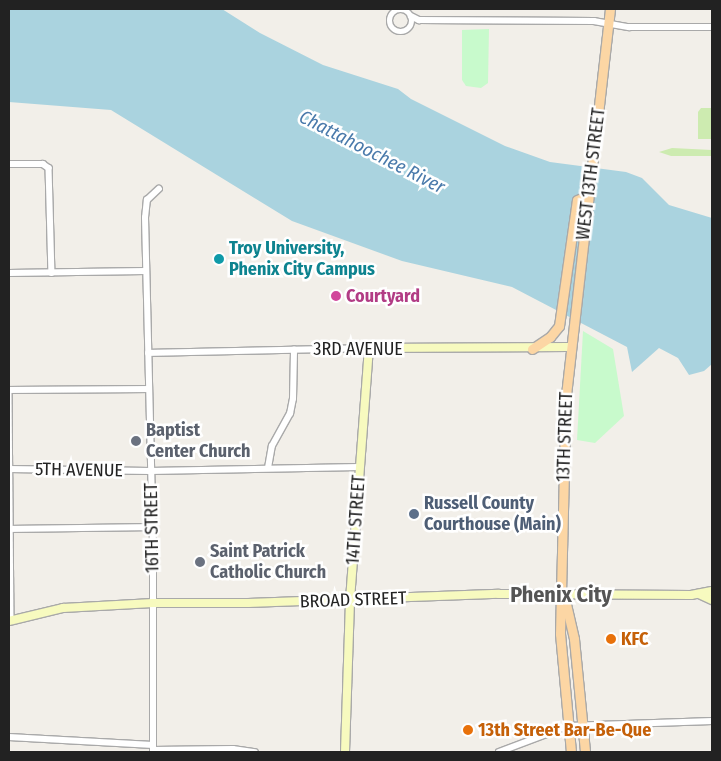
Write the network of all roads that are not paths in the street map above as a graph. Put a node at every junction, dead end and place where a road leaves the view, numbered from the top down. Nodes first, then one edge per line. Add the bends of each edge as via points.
1 (610, 9) edge
2 (396, 10) edge
3 (409, 12) edge
4 (420, 20) junction
5 (411, 26) junction
6 (712, 27) edge
7 (9, 164) edge
8 (159, 189) dead end
9 (588, 195) junction
10 (145, 271) junction
11 (9, 273) edge
12 (52, 273) junction
13 (569, 343) junction
14 (369, 348) junction
15 (532, 348) junction
16 (294, 350) junction
17 (148, 352) junction
18 (149, 389) junction
19 (9, 392) edge
20 (359, 467) junction
21 (268, 468) junction
22 (9, 469) edge
23 (150, 471) junction
24 (153, 527) junction
25 (9, 528) edge
26 (9, 542) edge
27 (712, 591) edge
28 (698, 594) junction
29 (563, 595) junction
30 (350, 600) junction
31 (712, 600) edge
32 (153, 603) junction
33 (10, 621) edge
34 (712, 720) edge
35 (584, 725) junction
36 (568, 726) junction
37 (9, 737) edge
38 (153, 749) edge
39 (241, 751) edge
40 (255, 752) edge
41 (345, 752) edge
42 (499, 752) edge
43 (571, 752) edge
44 (585, 752) edge

1 - 9 main road, WEST 13TH STREET
2 - 3 street
2 - 5 street via 390,22 393,29 405,32
3 - 4 street
3 - 5 street
4 - 5 street
4 - 6 street via 594,21 629,27
7 - 12 street via 43,164 49,168
8 - 10 street, 16TH STREET via 147,200
9 - 13 main road, WEST 13TH STREET
9 - 15 main road via 577,200 559,326 550,337
10 - 12 street
10 - 17 street, 16TH STREET
11 - 12 street
13 - 15 main road, 3RD AVENUE
13 - 29 main road, 13TH STREET
14 - 15 main road, 3RD AVENUE
14 - 16 street, 3RD AVENUE
14 - 20 main road, 14TH STREET
16 - 17 street, 3RD AVENUE
16 - 21 street via 294,398 290,414 272,446
17 - 18 street, 16TH STREET
18 - 19 street
18 - 23 street, 16TH STREET
19 - 22 street
20 - 21 street, 5TH AVENUE
20 - 30 main road, 14TH STREET
21 - 23 street, 5TH AVENUE
22 - 23 street, 5TH AVENUE
22 - 25 street
23 - 24 street, 16TH STREET
24 - 25 street
24 - 32 street, 16TH STREET
25 - 26 street
26 - 33 street
27 - 28 main road, BROAD STREET
28 - 29 main road, BROAD STREET
28 - 31 main road, BROAD STREET
29 - 30 main road, BROAD STREET via 499,594
29 - 35 main road, 13TH STREET via 574,640
29 - 36 main road, 13TH STREET via 560,634
30 - 32 main road, BROAD STREET
30 - 41 main road, 14TH STREET
32 - 33 main road, BROAD STREET via 63,608
32 - 38 street, 16TH STREET
34 - 35 street
35 - 36 street
35 - 44 main road, 13TH STREET
36 - 42 street
36 - 43 main road, 13TH STREET
37 - 38 street
38 - 39 street
39 - 40 street

